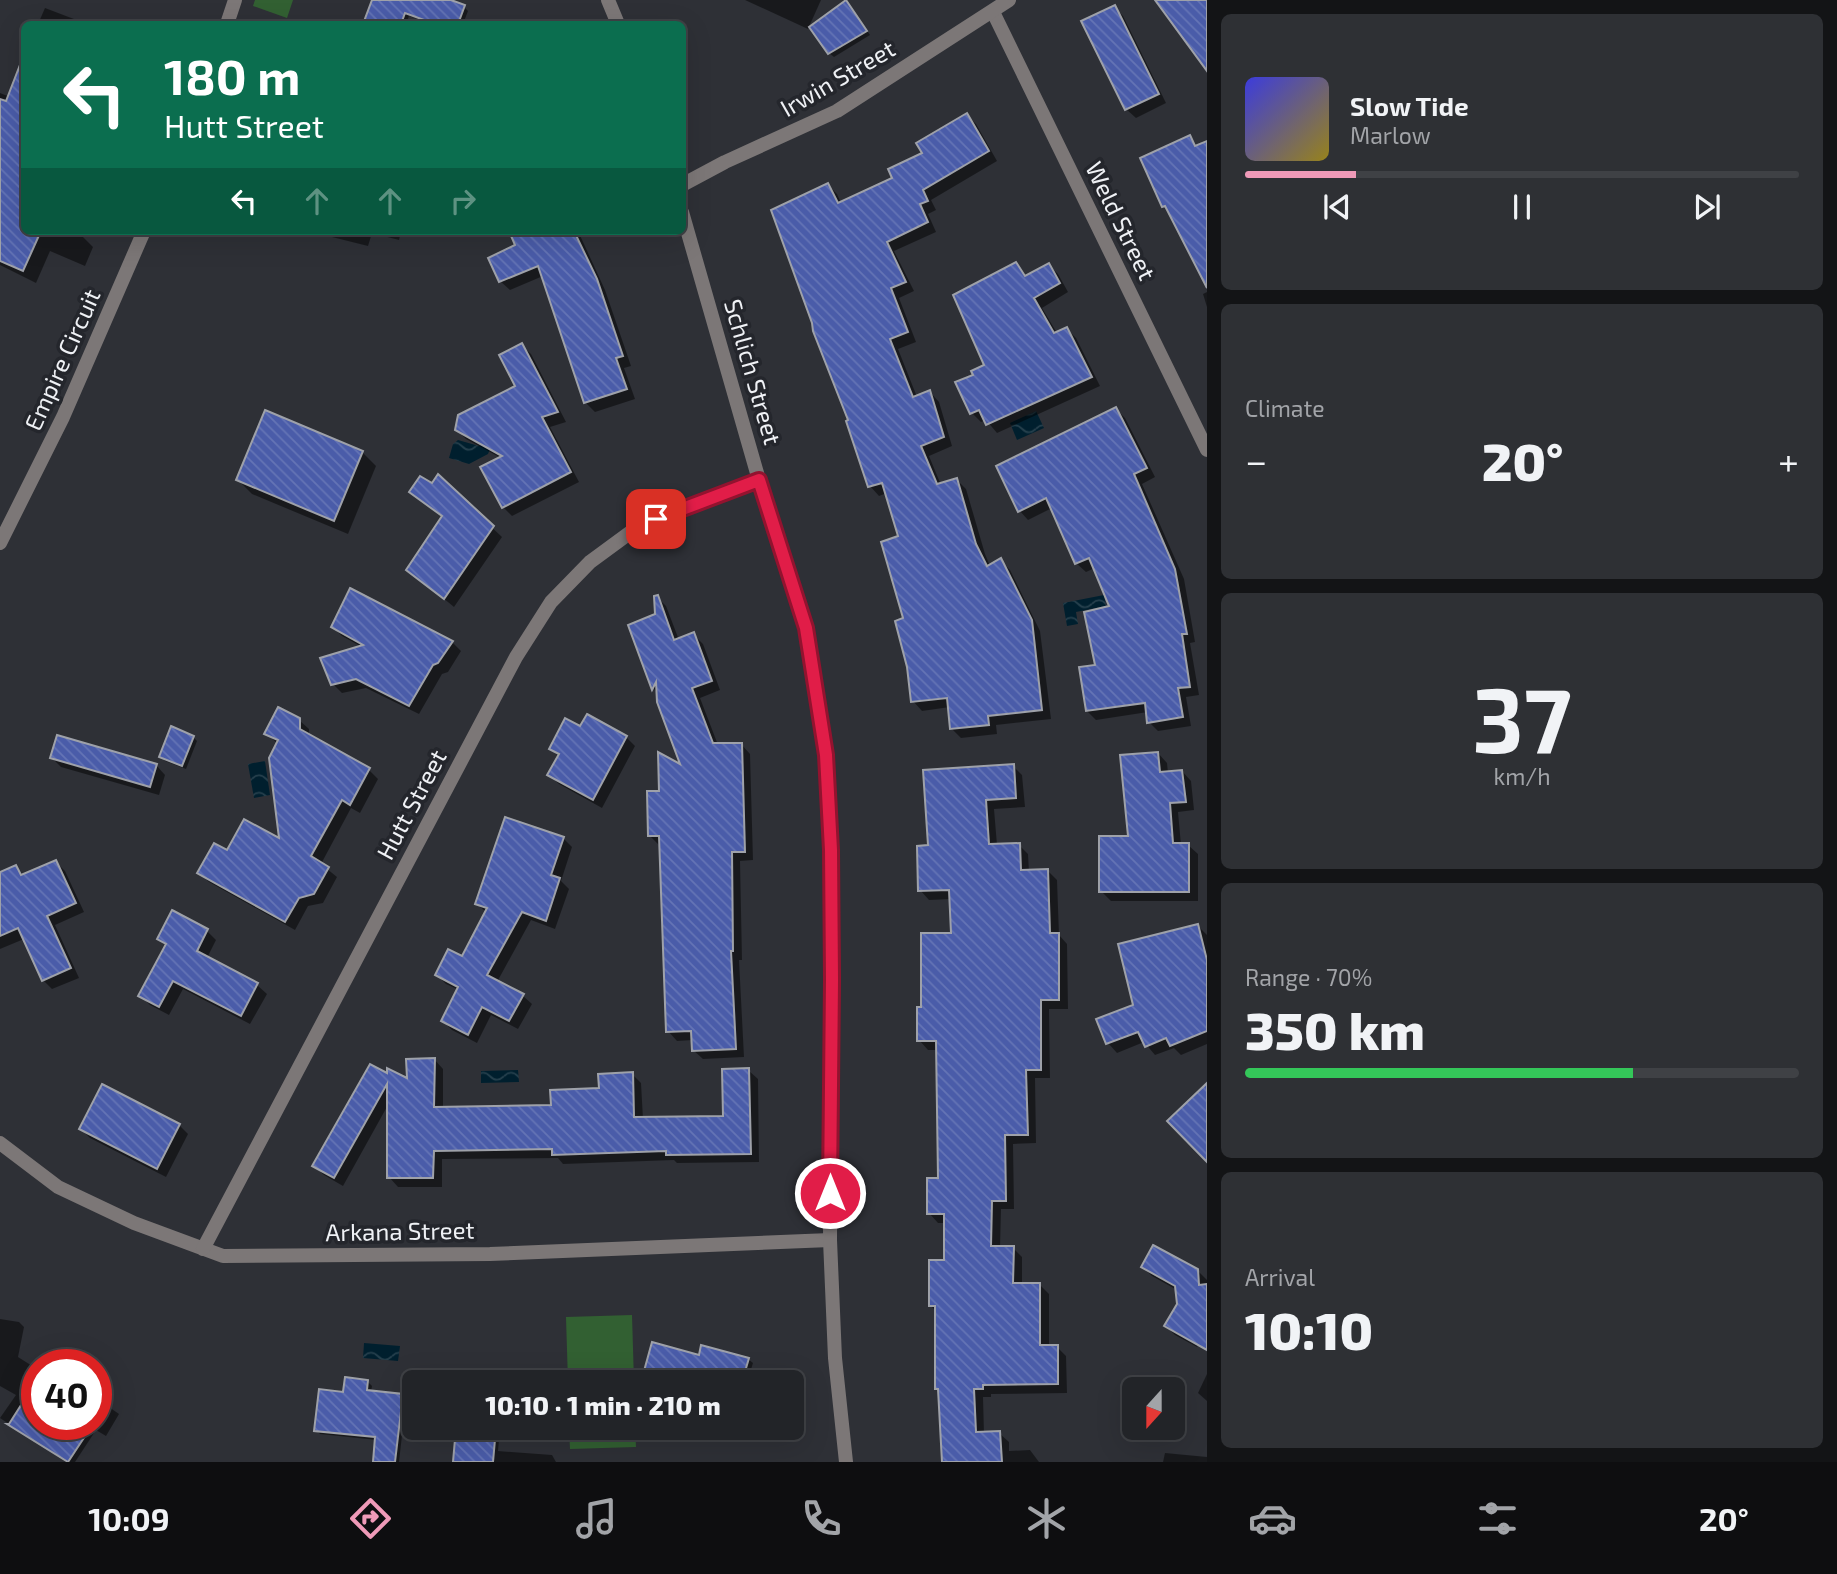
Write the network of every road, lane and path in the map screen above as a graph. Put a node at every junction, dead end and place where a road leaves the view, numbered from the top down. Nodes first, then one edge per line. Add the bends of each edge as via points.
1 (235, 0) edge
2 (608, 0) edge
3 (1009, 0) edge
4 (993, 12) junction
5 (228, 21) edge
6 (617, 21) edge
7 (686, 183) edge
8 (686, 226) edge
9 (142, 235) edge
10 (1207, 450) edge
11 (759, 480) junction
12 (0, 543) edge
13 (0, 1143) edge
14 (830, 1240) junction
15 (203, 1249) junction
16 (846, 1462) edge

1 - 5 street
2 - 6 street
3 - 4 street, Irwin Street
4 - 7 street, Irwin Street via 837,111
4 - 10 street, Weld Street
8 - 11 street, Schlich Street
9 - 12 street, Empire Circuit via 64,417
11 - 14 street, Schlich Street via 806,628 826,755 831,850
11 - 15 street, Hutt Street via 639,526 590,562 551,602 516,657
13 - 15 street, Arkana Street via 58,1187
14 - 15 street, Arkana Street via 296,1257 223,1256
14 - 16 street, Schlich Street

